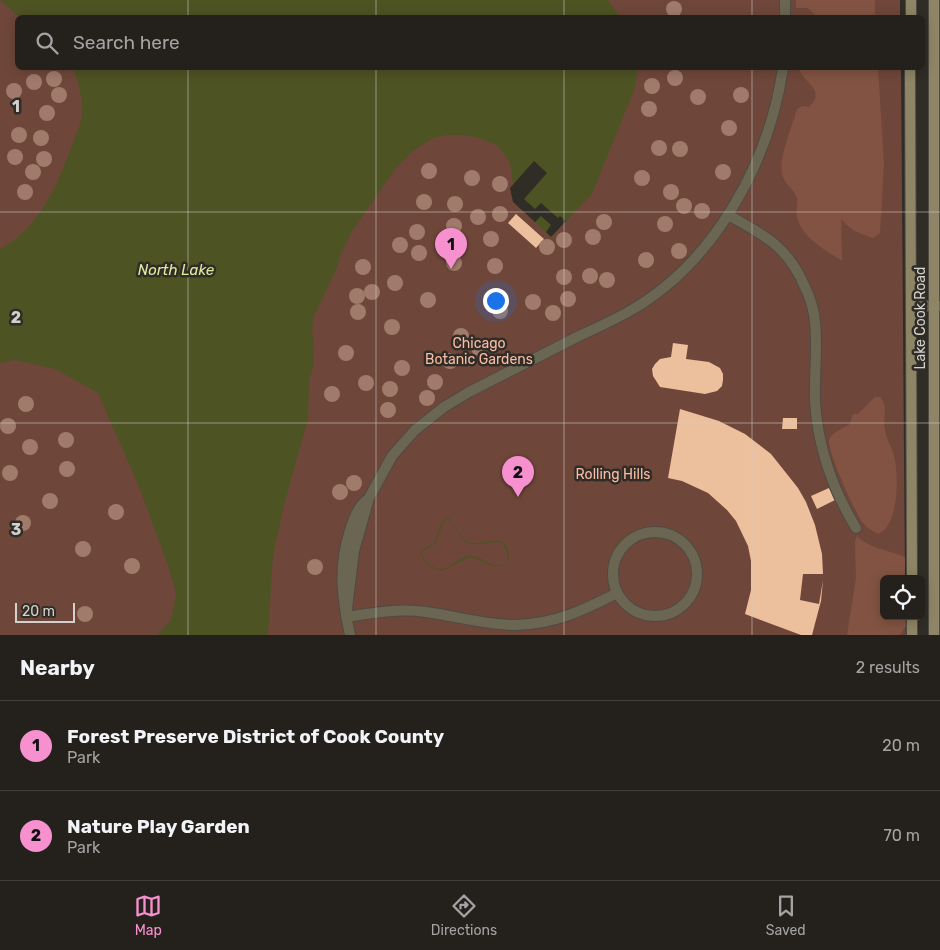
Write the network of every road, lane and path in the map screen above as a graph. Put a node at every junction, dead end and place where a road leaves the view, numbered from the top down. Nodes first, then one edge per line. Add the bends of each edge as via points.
1 (785, 0) edge
2 (911, 0) edge
3 (934, 0) edge
4 (785, 15) edge
5 (911, 15) edge
6 (783, 70) edge
7 (910, 70) edge
8 (728, 215) junction
9 (911, 306) junction
10 (937, 306) edge
11 (856, 528) dead end
12 (912, 575) edge
13 (618, 593) junction
14 (346, 617) junction
15 (912, 620) edge
16 (350, 635) edge
17 (912, 635) edge
18 (934, 635) edge

1 - 4 street
2 - 5 main road
3 - 10 main road, Lake Cook Road
6 - 8 street via 763,148
7 - 9 main road, Lake Cook Road
8 - 11 street via 783,251 807,290 816,322 814,380 818,427 843,512
8 - 14 street via 683,270 629,312 469,392 415,430 392,456 369,498 360,506 346,542 341,580
9 - 10 street
9 - 12 main road, Lake Cook Road
10 - 18 main road, Lake Cook Road
13 - 13 street via 636,612 648,616 675,612 693,593 697,580 692,554 683,542 671,535 657,532 630,540 614,564 613,579
13 - 14 street via 569,616 517,625 423,611
14 - 16 street
15 - 17 main road

